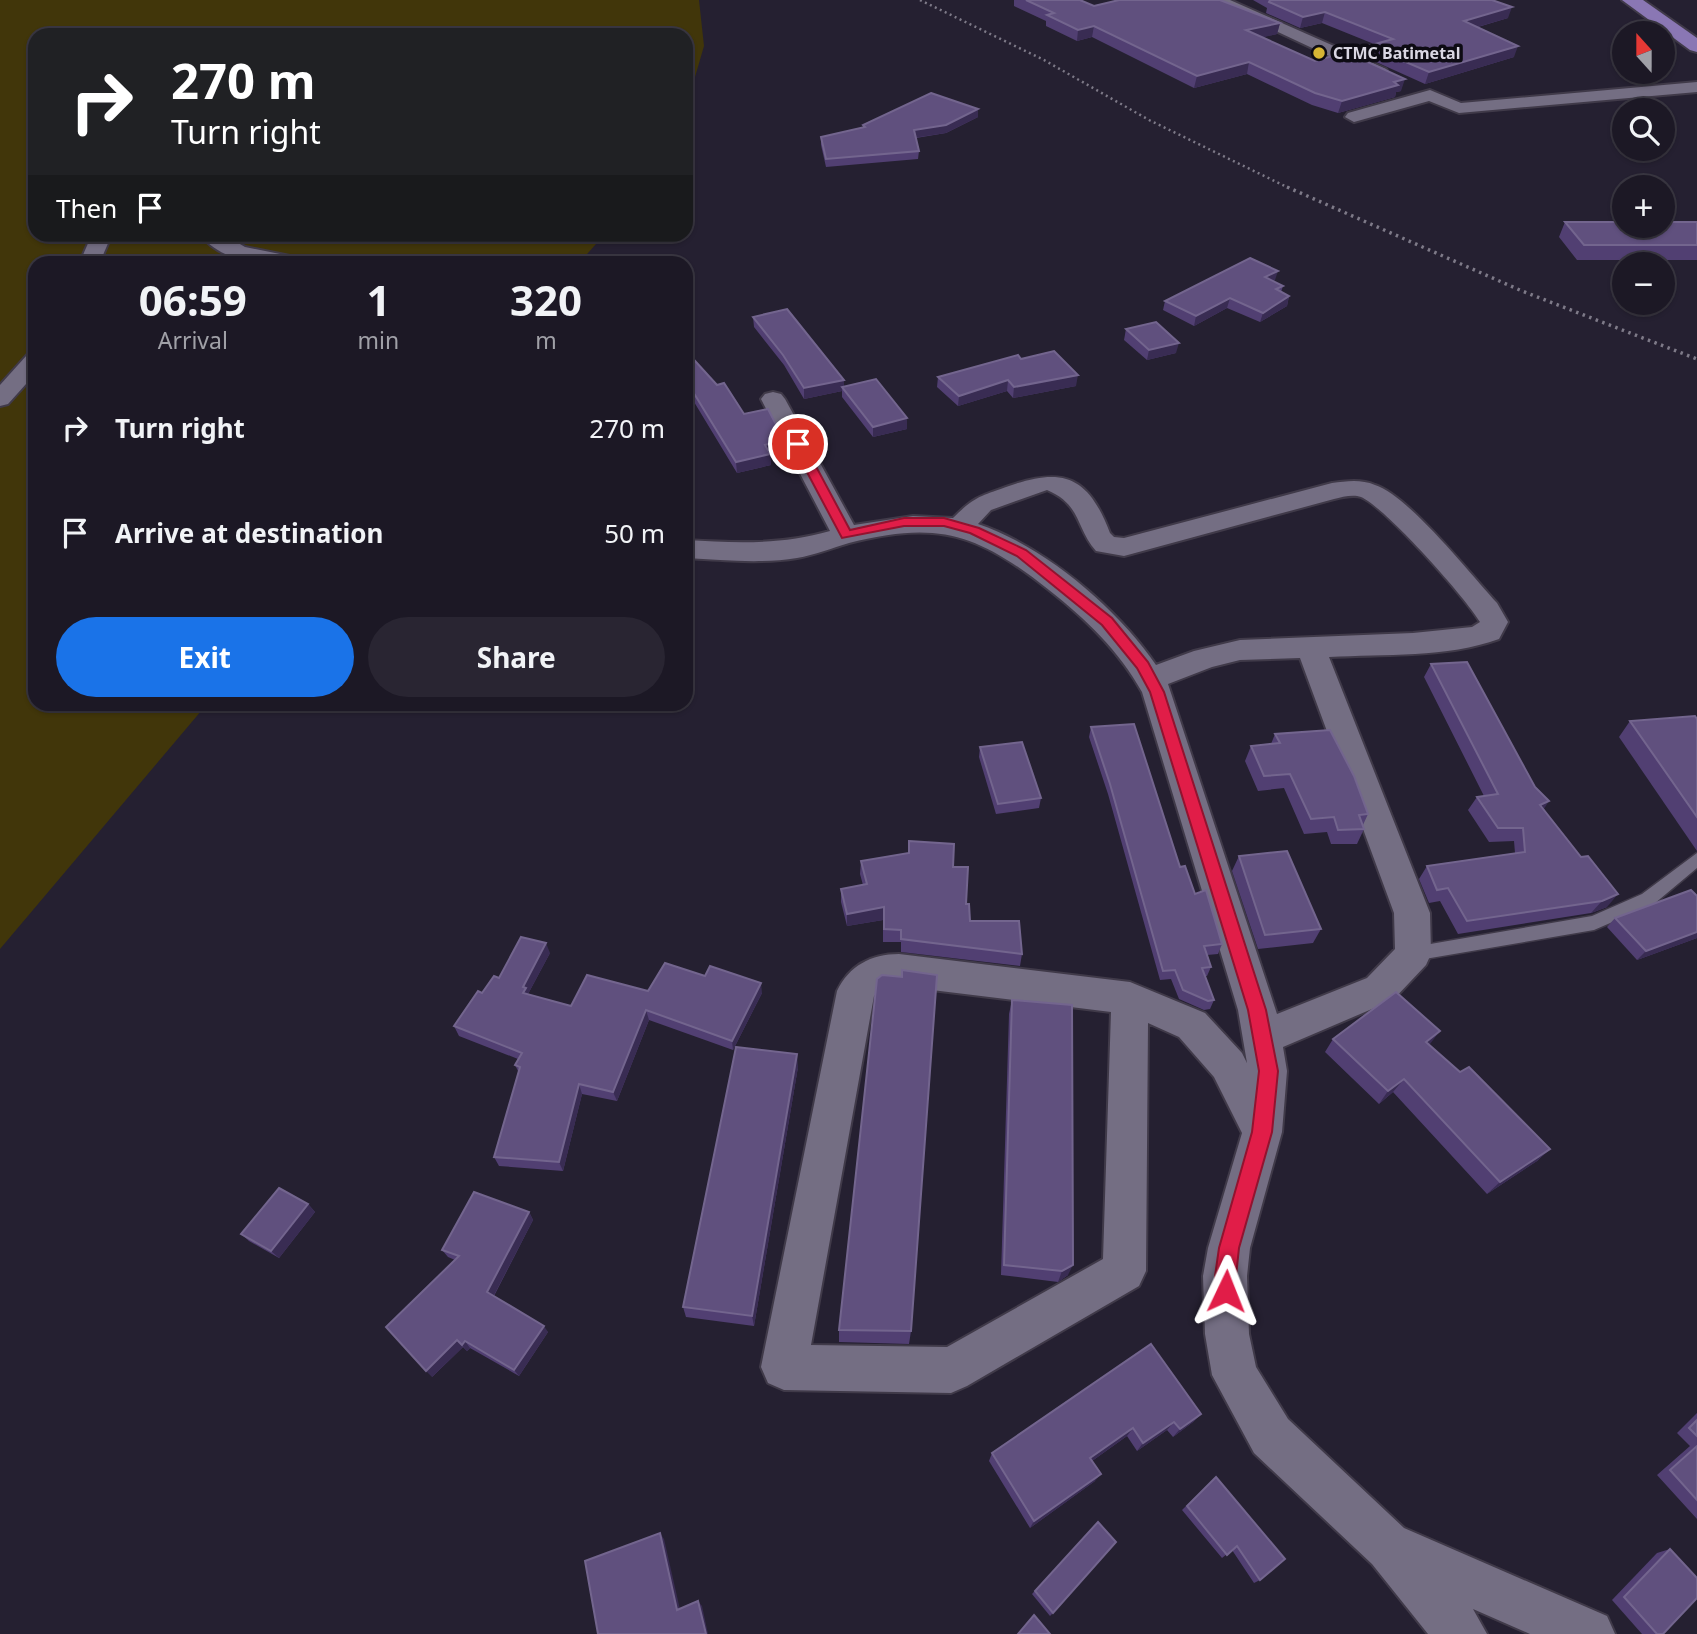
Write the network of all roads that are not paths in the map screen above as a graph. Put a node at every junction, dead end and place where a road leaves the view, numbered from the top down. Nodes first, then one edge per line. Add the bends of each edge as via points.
1 (1218, 0) edge
2 (1624, 3) edge
3 (1643, 21) edge
4 (1697, 46) edge
5 (1675, 47) edge
6 (1697, 61) edge
7 (1697, 87) edge
8 (1430, 96) junction
9 (1353, 117) edge
10 (217, 242) edge
11 (256, 256) edge
12 (28, 368) edge
13 (0, 399) edge
14 (773, 399) dead end
15 (960, 526) junction
16 (846, 535) junction
17 (693, 549) edge
18 (1310, 646) junction
19 (1150, 679) junction
20 (1697, 859) edge
21 (1413, 954) junction
22 (1130, 998) junction
23 (1262, 1038) junction
24 (1262, 1132) junction
25 (1387, 1545) junction
26 (1461, 1634) edge
27 (1589, 1634) edge

1 - 8 street
2 - 3 highway
2 - 4 highway
5 - 6 highway
7 - 8 street via 1459,108
8 - 9 street
10 - 11 street
12 - 13 street
14 - 16 street
15 - 16 street via 904,522
15 - 18 street via 982,504 1050,482 1068,489 1087,506 1106,545 1124,547 1332,491 1367,489 1391,507 1494,622 1489,632 1475,637
15 - 19 street via 1021,553 1107,622
16 - 17 street via 798,549 751,553
18 - 19 street via 1240,649
18 - 21 street via 1412,913
19 - 23 street via 1257,1010
20 - 21 lane via 1648,899 1594,923
21 - 23 street via 1380,989
22 - 22 street via 899,970 881,971 860,984 784,1367 951,1370 1124,1271
22 - 24 street via 1192,1025 1228,1065
23 - 24 street via 1268,1071
24 - 25 street via 1225,1276 1227,1334 1235,1375 1271,1436
25 - 26 street
25 - 27 street

